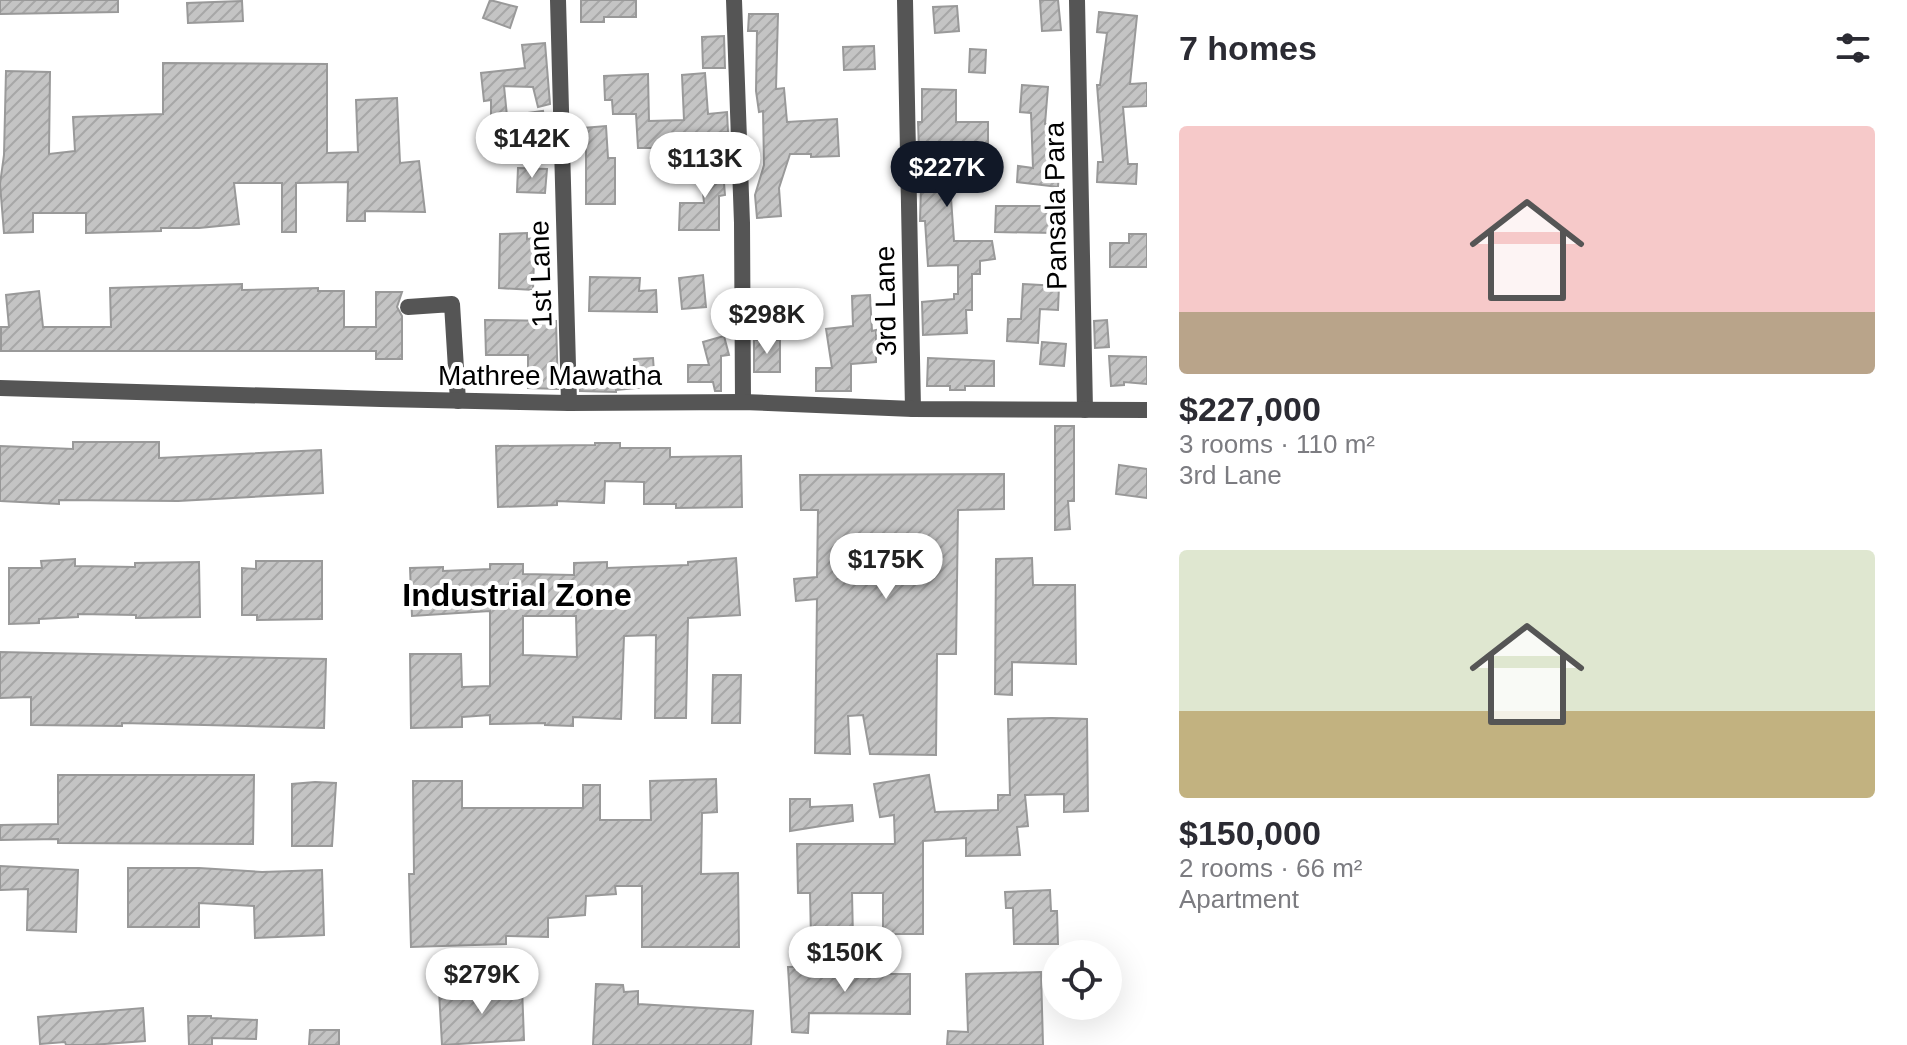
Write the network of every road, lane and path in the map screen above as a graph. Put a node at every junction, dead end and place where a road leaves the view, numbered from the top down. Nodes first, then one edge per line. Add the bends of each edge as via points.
1 (558, 0) edge
2 (734, 0) edge
3 (905, 0) edge
4 (1077, 0) edge
5 (408, 307) dead end
6 (0, 388) edge
7 (458, 401) junction
8 (743, 402) junction
9 (569, 403) junction
10 (913, 409) junction
11 (1085, 410) junction
12 (1147, 410) edge

1 - 9 street, 1st Lane
2 - 8 street
3 - 10 street, 3rd Lane
4 - 11 street, Pansala Para
5 - 7 street via 452,304
6 - 7 street, Mathree Mawatha
7 - 9 street, Mathree Mawatha
8 - 9 street, Mathree Mawatha
8 - 10 street, Mathree Mawatha
10 - 11 street, Mathree Mawatha
11 - 12 street, Mathree Mawatha

